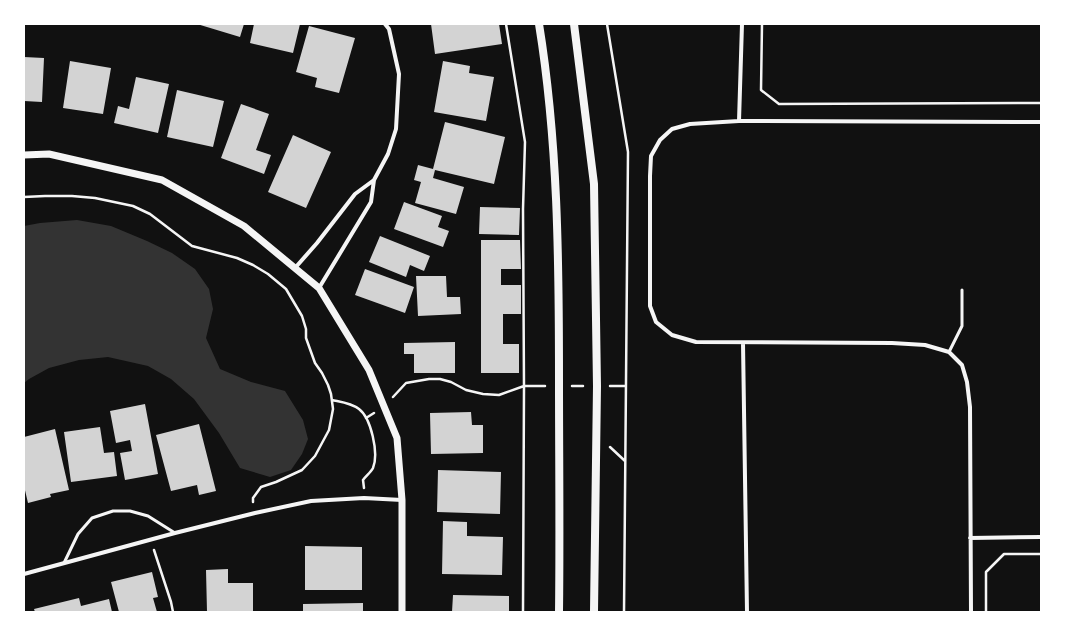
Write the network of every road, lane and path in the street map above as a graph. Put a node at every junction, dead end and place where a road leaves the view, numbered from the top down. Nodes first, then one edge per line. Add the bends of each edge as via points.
1 (385, 24) edge
2 (506, 24) edge
3 (539, 24) edge
4 (574, 24) edge
5 (607, 24) edge
6 (742, 24) edge
7 (762, 24) edge
8 (1041, 103) edge
9 (739, 121) junction
10 (1041, 122) edge
11 (24, 155) edge
12 (374, 180) junction
13 (24, 197) edge
14 (295, 268) junction
15 (319, 288) junction
16 (962, 290) dead end
17 (743, 343) junction
18 (948, 352) junction
19 (524, 386) junction
20 (559, 386) junction
21 (597, 386) junction
22 (626, 386) junction
23 (332, 400) junction
24 (384, 405) junction
25 (366, 418) junction
26 (364, 498) junction
27 (402, 500) junction
28 (255, 513) junction
29 (175, 533) junction
30 (1041, 537) edge
31 (970, 538) junction
32 (151, 540) junction
33 (1041, 554) edge
34 (64, 563) junction
35 (24, 574) edge
36 (173, 612) edge
37 (402, 612) edge
38 (523, 612) edge
39 (559, 612) edge
40 (594, 612) edge
41 (624, 612) edge
42 (747, 612) edge
43 (971, 612) edge
44 (986, 612) edge

1 - 12 street via 389,29 399,74 396,129 388,154
2 - 19 path via 525,142
3 - 20 main road via 548,94 556,200
4 - 21 main road via 594,184
5 - 22 path via 628,152
6 - 9 street
7 - 8 path via 762,90 779,104
9 - 10 street
9 - 17 street via 690,124 672,129 660,140 652,156 650,306 656,322 672,335 696,342
11 - 14 street via 49,154 162,180 244,226
12 - 14 street via 355,194
12 - 15 street via 371,202
13 - 23 path via 72,196 133,206 150,214 192,246 237,258 268,274 286,289 302,316 306,338 315,363 328,385
14 - 15 street
15 - 24 street via 369,370
16 - 18 lane via 962,326
17 - 18 street via 892,343 925,345
17 - 42 street
18 - 31 street via 962,365 968,382
19 - 20 path
19 - 24 path via 499,395 466,390 440,379 418,380 406,383
19 - 38 path
20 - 21 path
20 - 39 main road
21 - 22 path
21 - 40 main road
22 - 41 path
23 - 25 path via 359,409
23 - 28 path via 329,430 315,456 302,470 261,487 253,498
24 - 25 path
24 - 27 street via 397,438
25 - 26 path via 373,438 375,456 373,468 363,480
26 - 27 street
26 - 28 street via 311,501
27 - 37 street
28 - 29 street
29 - 32 street
29 - 34 lane via 148,516 130,511 113,511 92,518 78,534
30 - 31 street
31 - 43 street
32 - 34 street
32 - 36 path
33 - 44 path via 1004,554 986,572
34 - 35 street

